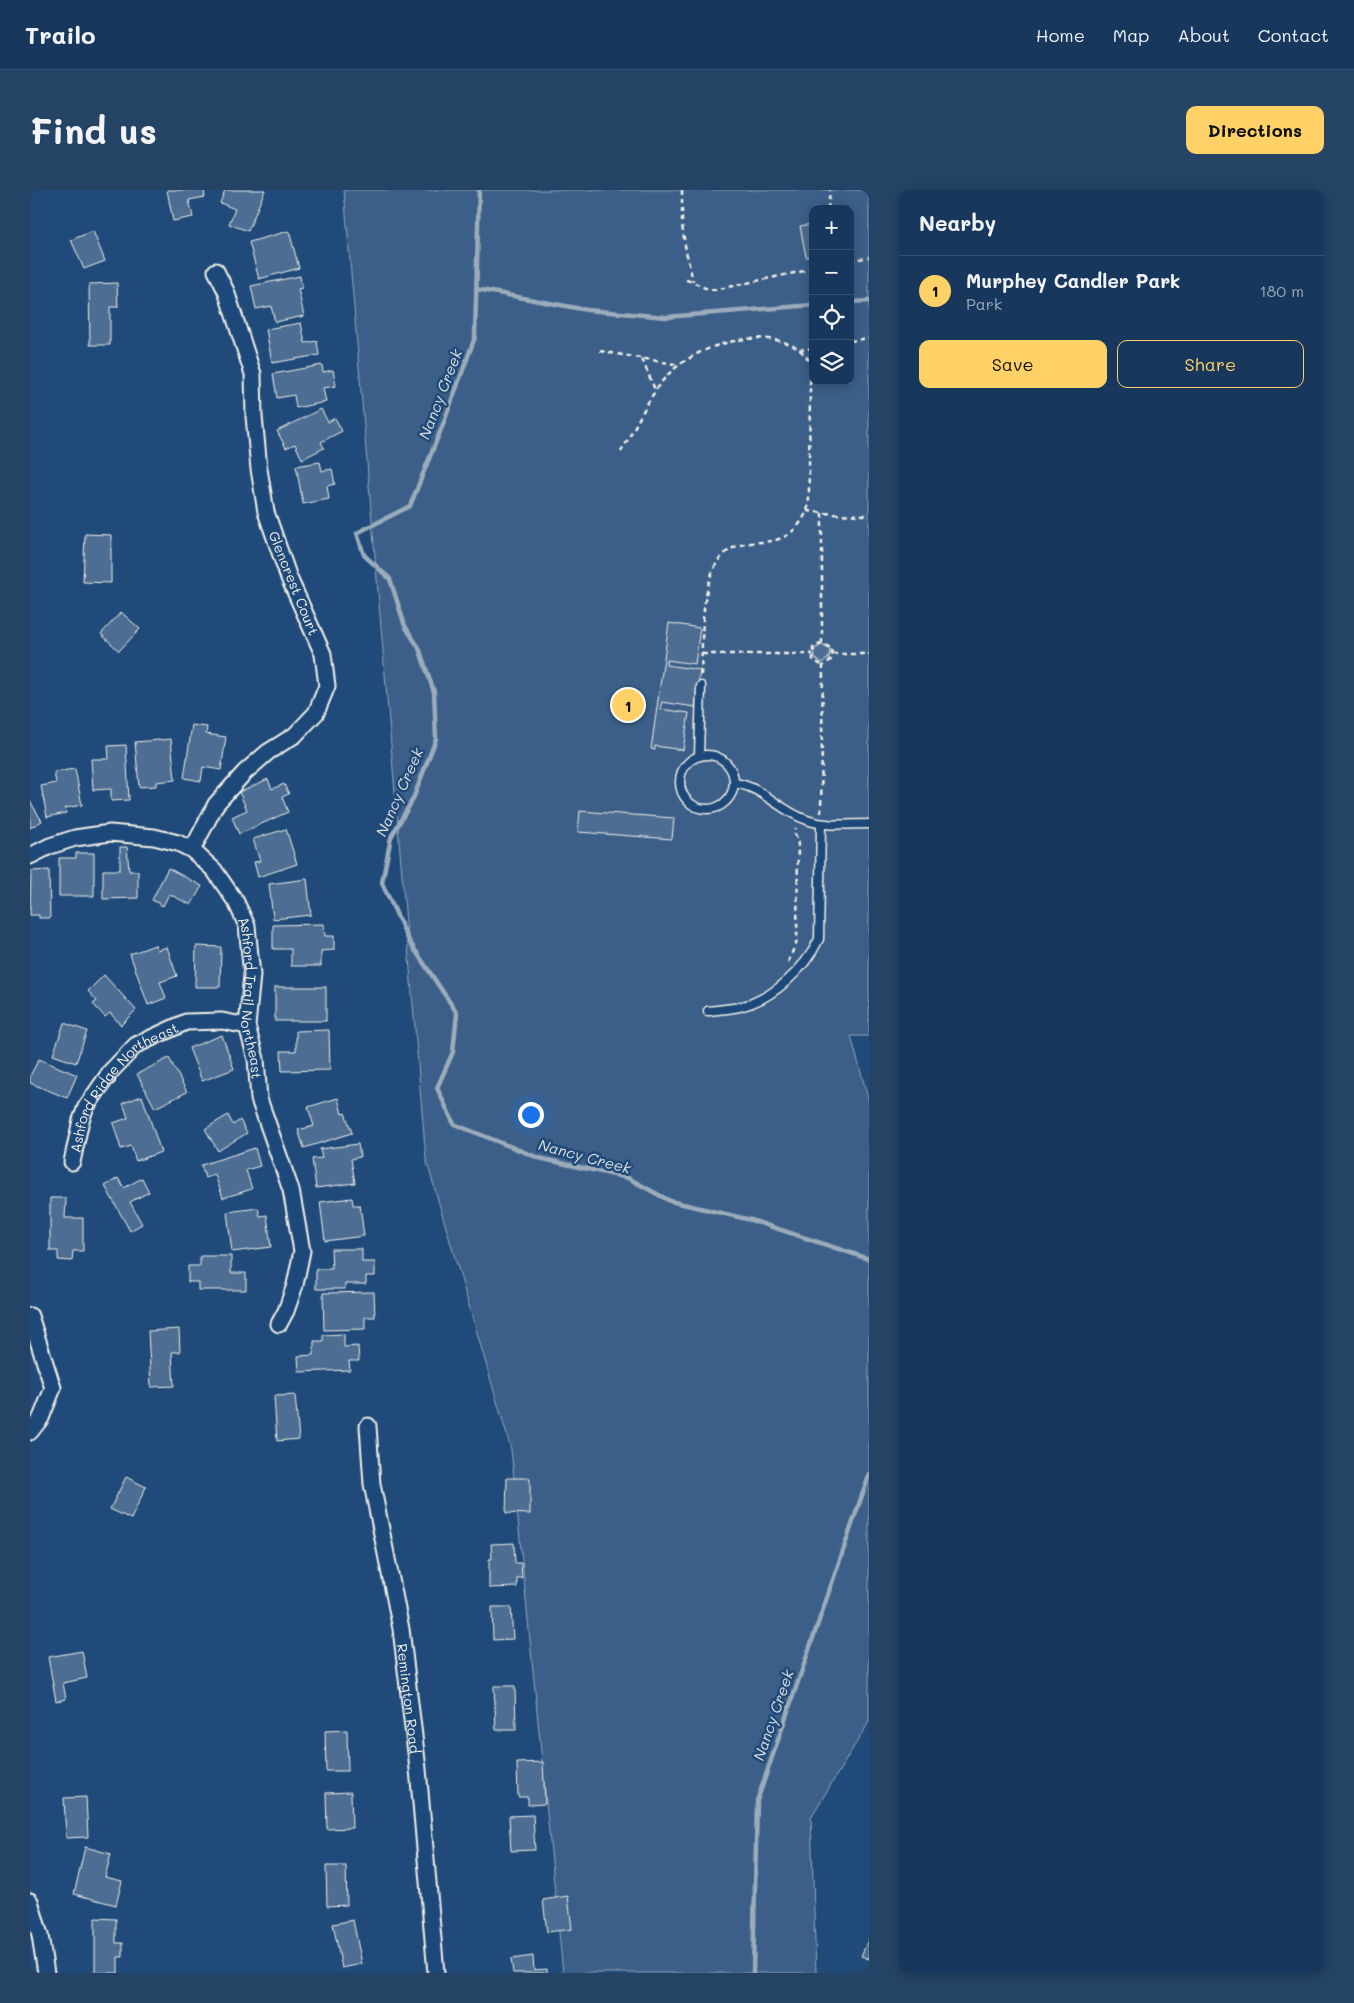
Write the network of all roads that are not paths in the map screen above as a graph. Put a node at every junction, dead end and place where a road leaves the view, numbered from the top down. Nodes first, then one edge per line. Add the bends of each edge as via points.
1 (216, 271) dead end
2 (701, 686) road end
3 (699, 756) junction
4 (734, 783) junction
5 (821, 824) junction
6 (869, 824) edge
7 (192, 850) junction
8 (30, 856) edge
9 (708, 1011) dead end
10 (247, 1026) junction
11 (72, 1162) dead end
12 (30, 1316) edge
13 (280, 1324) dead end
14 (368, 1426) dead end
15 (30, 1432) edge
16 (30, 1900) edge
17 (46, 1973) edge
18 (436, 1973) edge

1 - 7 street, Glencrest Court via 254,374 256,434 266,512 289,578 324,654 327,686 316,713 295,734 245,772 216,804
2 - 3 lane
3 - 4 lane via 713,755 722,759 733,774
3 - 4 lane via 687,762 679,779 683,796 689,803 696,808 713,809 728,799
4 - 5 lane via 754,788 792,814
5 - 6 lane
5 - 9 lane via 818,939 812,953 785,983 764,996 740,1007
7 - 8 street, Ashford Trail Northeast via 154,836 110,833 75,838
7 - 10 street, Ashford Trail Northeast via 214,870 236,902 247,926 252,975
10 - 11 street, Ashford Ridge Northeast via 222,1021 186,1022 136,1046 111,1071 86,1107
10 - 13 street, Ashford Trail Northeast via 256,1059 259,1099 291,1190 302,1251 295,1285
12 - 15 street via 53,1388 41,1418
14 - 18 street, Remington Road via 372,1484 401,1629 417,1760
16 - 17 street

